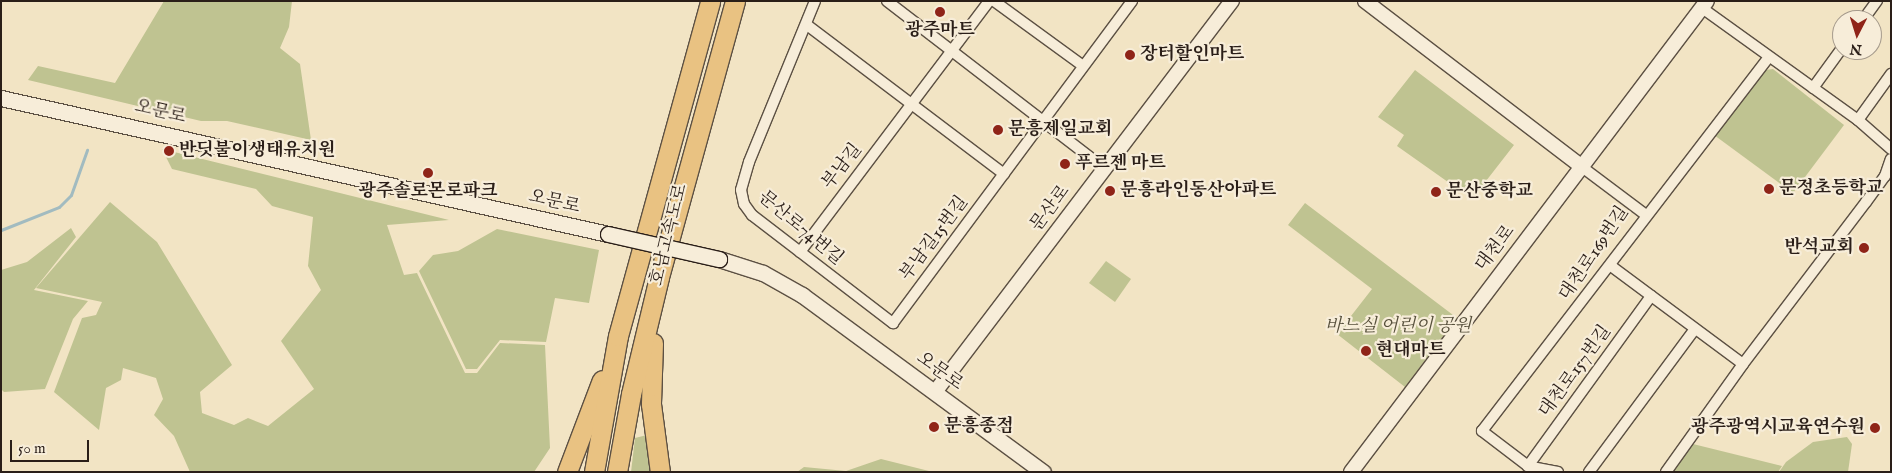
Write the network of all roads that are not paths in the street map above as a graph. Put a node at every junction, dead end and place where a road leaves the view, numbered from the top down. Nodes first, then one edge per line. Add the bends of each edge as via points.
1 (710, 1) edge
2 (735, 1) edge
3 (815, 1) edge
4 (887, 1) edge
5 (989, 1) edge
6 (994, 1) edge
7 (1132, 1) edge
8 (1232, 1) edge
9 (1365, 1) edge
10 (1704, 5) edge
11 (807, 25) junction
12 (951, 51) junction
13 (1769, 57) junction
14 (1833, 60) edge
15 (1083, 66) junction
16 (1891, 74) edge
17 (1813, 88) junction
18 (1, 98) edge
19 (913, 103) junction
20 (1858, 120) junction
21 (1043, 121) junction
22 (1891, 148) edge
23 (1891, 159) edge
24 (1582, 167) junction
25 (1105, 169) junction
26 (1004, 174) junction
27 (1646, 215) junction
28 (800, 252) junction
29 (1611, 266) junction
30 (659, 276) junction
31 (1651, 296) junction
32 (893, 323) joint
33 (1564, 328) joint
34 (1695, 329) junction
35 (618, 336) junction
36 (1743, 364) junction
37 (935, 392) junction
38 (1528, 466) junction
39 (567, 472) edge
40 (594, 472) edge
41 (617, 472) edge
42 (660, 472) edge
43 (1042, 472) edge
44 (1351, 472) edge
45 (1558, 472) edge
46 (1589, 472) edge
47 (1666, 472) edge

1 - 35 highway, 호남고속도로
2 - 30 highway, 호남고속도로
3 - 11 street, 문산로74번길
4 - 12 street
5 - 12 street, 부남길
6 - 15 street
7 - 15 street, 부남길15번길
8 - 25 street, 문산로
9 - 24 street
10 - 13 street
10 - 24 street, 대천로
11 - 19 street
11 - 28 street, 문산로74번길 via 740,190 752,215
12 - 19 street, 부남길
12 - 21 street
13 - 17 street
13 - 27 street
14 - 17 street
15 - 21 street, 부남길15번길
16 - 20 street
17 - 20 street
18 - 37 main road, 오문로, bridge via 719,259 780,282
19 - 26 street
19 - 28 street, 부남길
20 - 22 street
21 - 25 street
21 - 26 street, 부남길15번길
23 - 36 street via 1885,176
24 - 27 street, 대천로169번길
24 - 44 street, 대천로
25 - 37 street, 문산로
26 - 32 street, 부남길15번길
27 - 29 street, 대천로169번길
28 - 32 street, 문산로74번길
29 - 31 street
29 - 33 street, 대천로169번길
30 - 41 highway, 호남고속도로 via 631,394
30 - 42 highway via 651,388
31 - 34 street
31 - 38 street, 대천로157번길
33 - 38 street, 대천로157번길 via 1482,431
34 - 36 street
34 - 46 street
35 - 39 highway
35 - 40 highway, 호남고속도로
36 - 47 street
37 - 43 main road, 오문로
38 - 45 street, 대천로157번길

